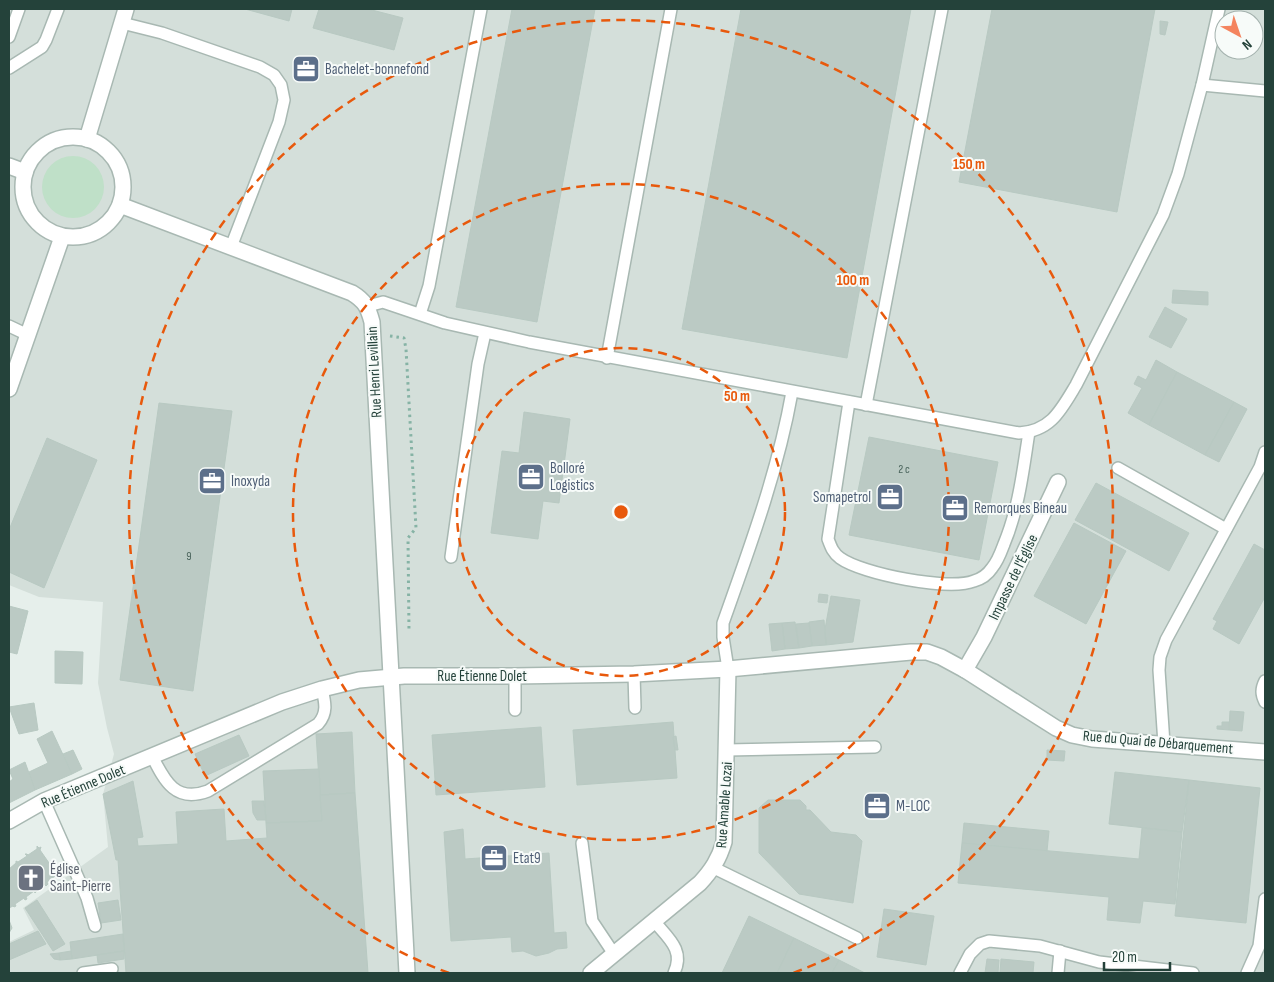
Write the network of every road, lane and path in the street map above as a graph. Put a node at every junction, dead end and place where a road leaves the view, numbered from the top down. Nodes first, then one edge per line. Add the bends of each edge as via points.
1 (19, 9) edge
2 (58, 9) edge
3 (481, 9) edge
4 (672, 9) edge
5 (942, 9) edge
6 (1219, 9) edge
7 (124, 16) edge
8 (9, 37) edge
9 (9, 68) edge
10 (1202, 86) junction
11 (1265, 90) edge
12 (87, 139) junction
13 (9, 166) edge
14 (25, 172) junction
15 (120, 205) junction
16 (62, 237) junction
17 (231, 247) junction
18 (368, 306) junction
19 (420, 314) junction
20 (9, 326) edge
21 (486, 333) junction
22 (372, 334) junction
23 (28, 335) junction
24 (607, 358) junction
25 (9, 389) edge
26 (792, 392) junction
27 (849, 402) junction
28 (866, 405) junction
29 (1029, 432) junction
30 (1265, 452) edge
31 (1118, 468) dead end
32 (1058, 482) dead end
33 (1226, 529) junction
34 (451, 556) dead end
35 (409, 636) dead end
36 (728, 669) junction
37 (634, 674) junction
38 (971, 674) junction
39 (515, 676) junction
40 (392, 677) junction
41 (1265, 681) edge
42 (322, 689) junction
43 (1265, 702) edge
44 (635, 708) dead end
45 (515, 710) dead end
46 (1164, 744) junction
47 (875, 747) dead end
48 (728, 750) junction
49 (1265, 752) edge
50 (152, 756) junction
51 (44, 801) junction
52 (9, 821) edge
53 (582, 843) dead end
54 (714, 868) junction
55 (1265, 899) edge
56 (654, 921) junction
57 (95, 926) dead end
58 (857, 938) dead end
59 (1060, 951) junction
60 (614, 954) junction
61 (112, 969) dead end
62 (83, 973) edge
63 (407, 973) edge
64 (591, 973) edge
65 (674, 973) edge
66 (960, 973) edge
67 (1058, 973) edge
68 (1193, 973) edge
69 (1247, 973) edge

1 - 8 lane
2 - 9 lane via 42,47
3 - 19 lane via 429,286
4 - 24 lane
5 - 28 lane
6 - 10 lane
7 - 12 street
7 - 17 lane via 162,33 260,67 274,75 281,85 284,100 279,122
10 - 11 lane
10 - 29 lane via 1178,174 1162,215 1061,410 1050,422
12 - 14 street via 62,138 50,143 39,150
12 - 15 street via 108,150 121,170 123,188
13 - 14 street
14 - 16 street via 22,185 29,212 38,224
15 - 16 street via 103,228 90,235
15 - 17 street, Rue Henri Levillain
16 - 23 street
17 - 18 street, Rue Henri Levillain via 352,293
18 - 19 lane via 383,302
18 - 22 street, Rue Henri Levillain
19 - 21 lane
20 - 23 lane
21 - 24 lane
21 - 34 lane via 478,364
22 - 35 path via 404,338 406,350 416,528 408,538
22 - 40 street, Rue Henri Levillain
23 - 25 street
24 - 26 lane
26 - 27 lane
26 - 36 lane via 787,422 759,521 723,623
27 - 28 lane
27 - 29 lane via 828,539 831,549 850,564 911,581 973,582 994,567 1012,525
28 - 29 lane via 1018,433
30 - 33 lane
31 - 33 lane
32 - 38 street, Impasse de l'Église via 984,637
33 - 46 lane via 1160,657
36 - 37 street, Rue Étienne Dolet
36 - 38 street, Rue Étienne Dolet via 927,652
36 - 48 street, Rue Amable Lozai
37 - 39 street, Rue Étienne Dolet
37 - 44 lane
38 - 46 street, Rue du Quai de Débarquement via 1072,735
39 - 40 street, Rue Étienne Dolet
39 - 45 lane
40 - 42 street, Rue Étienne Dolet via 359,680
40 - 63 street, Rue Henri Levillain
41 - 43 lane via 1262,693
42 - 50 street, Rue Étienne Dolet via 282,702
42 - 50 lane via 325,711 318,724 208,791 186,794 172,789
46 - 49 street, Rue du Quai de Débarquement
47 - 48 lane
48 - 54 street, Rue Amable Lozai via 724,842
50 - 51 street, Rue Étienne Dolet
51 - 52 street, Rue Étienne Dolet
51 - 57 lane via 87,898
53 - 60 lane via 592,921
54 - 56 street, Rue Amable Lozai via 700,884
54 - 58 lane
55 - 69 lane via 1259,946
56 - 60 street, Rue Amable Lozai
56 - 65 lane via 676,947 679,958
59 - 66 lane via 989,941 980,944 970,954
59 - 67 lane
59 - 68 lane via 1099,962
60 - 64 street, Rue Amable Lozai
61 - 62 lane

